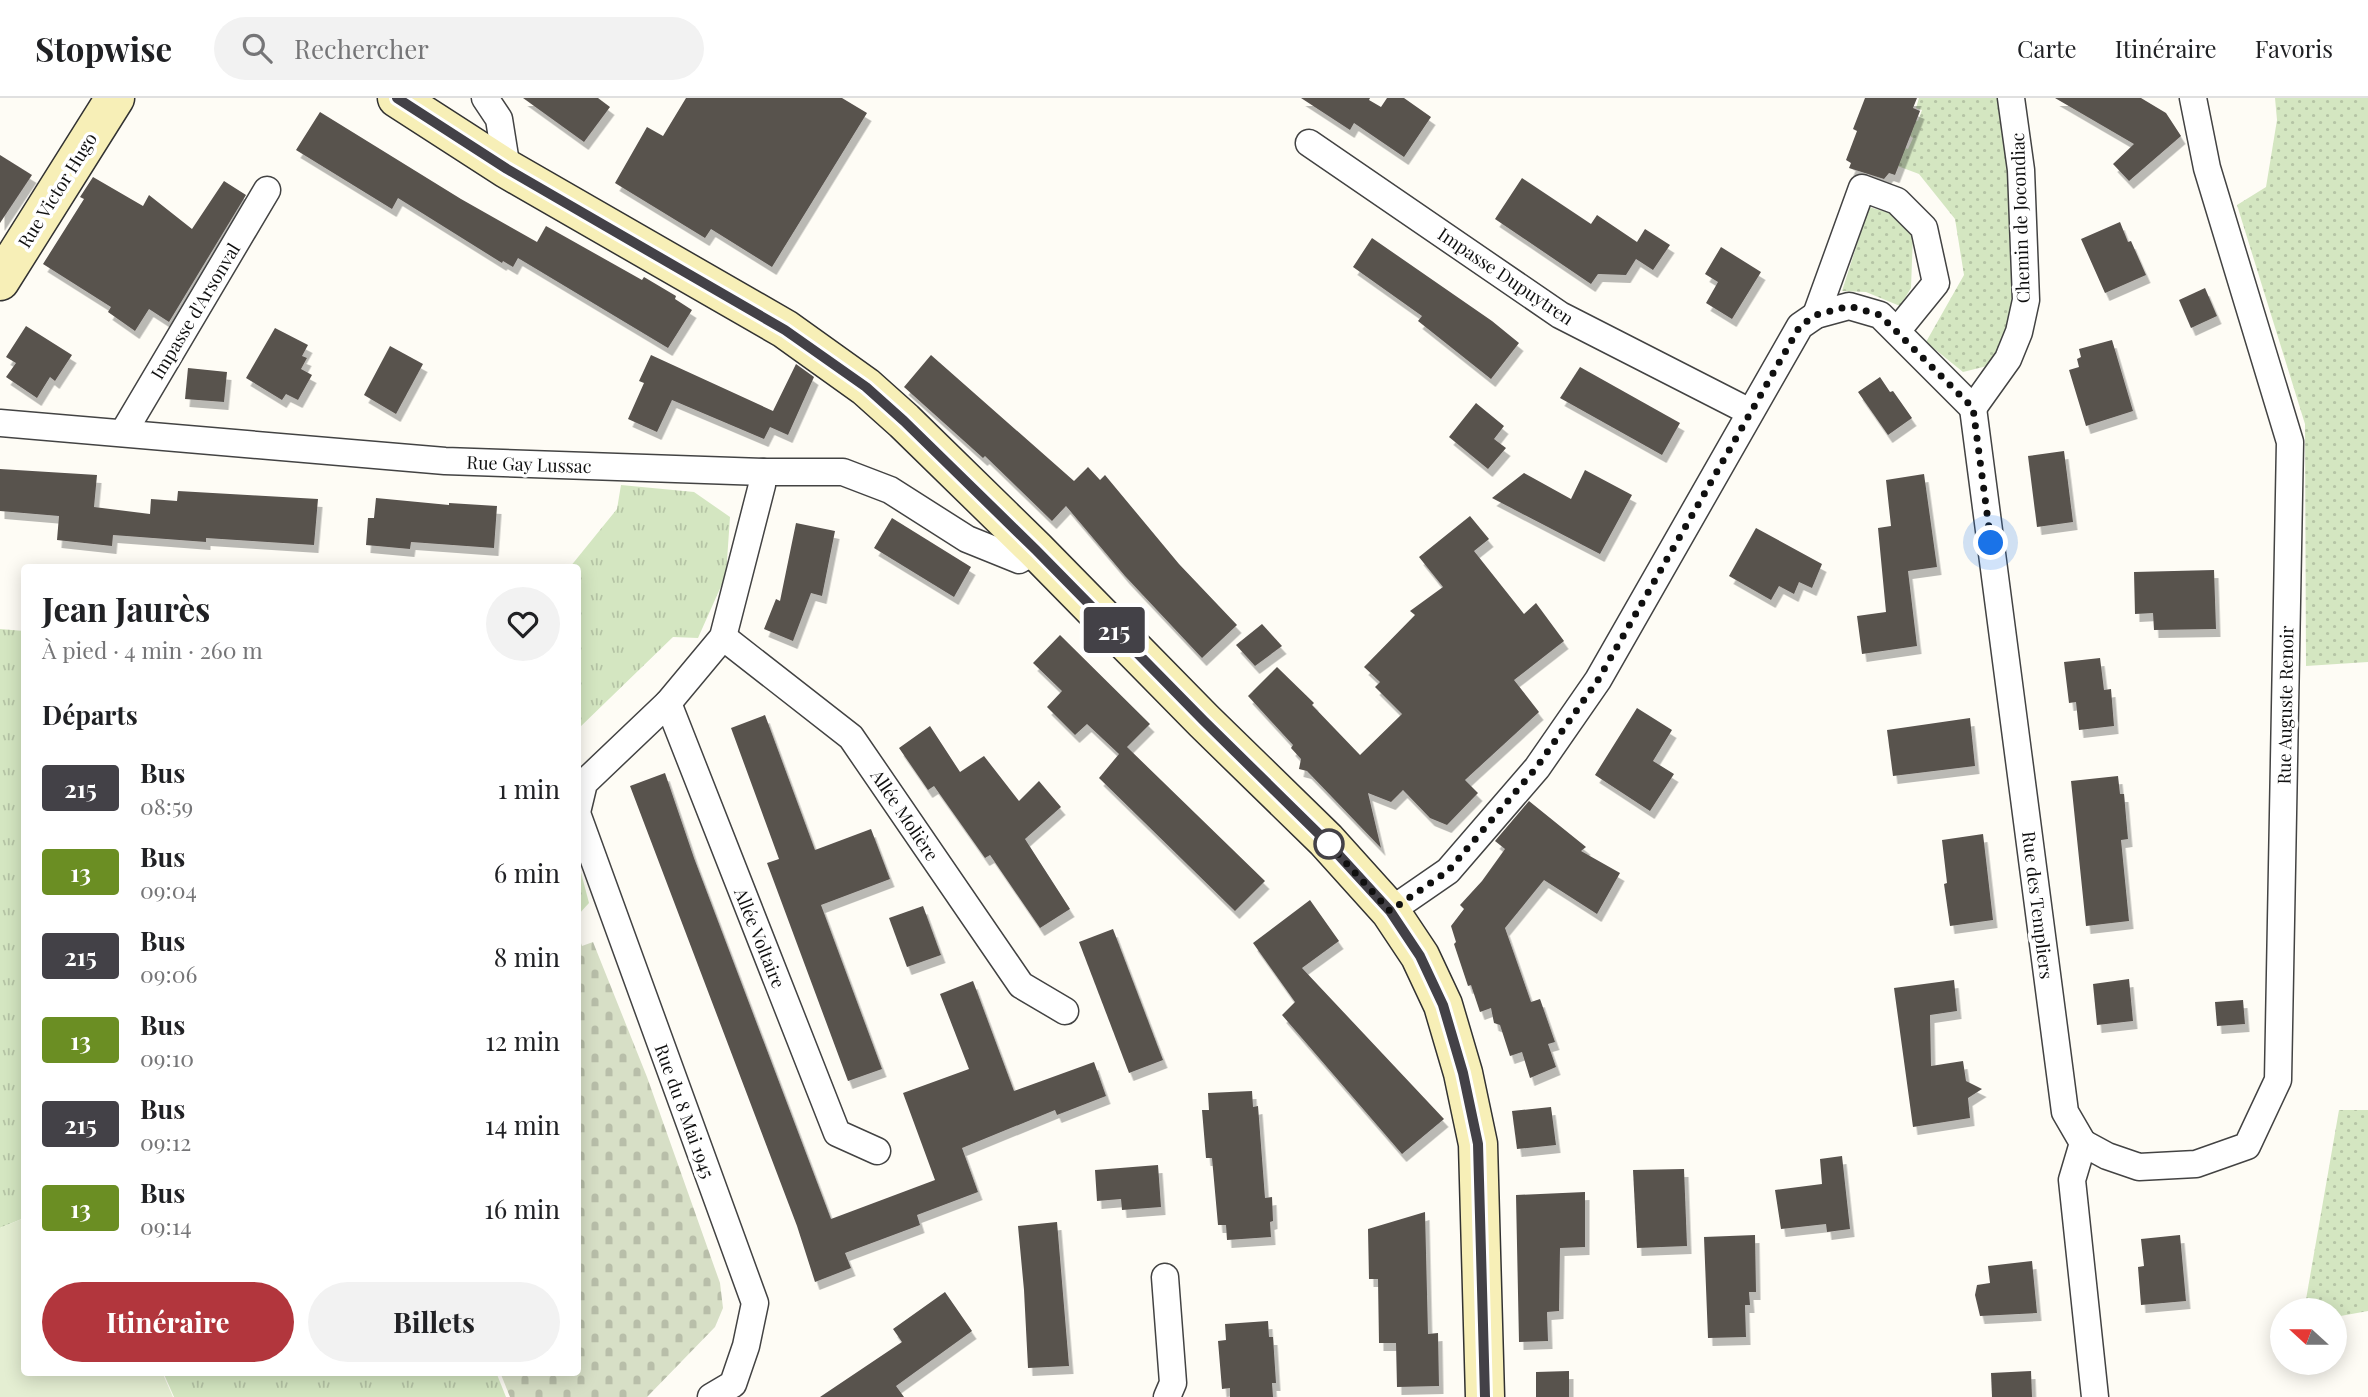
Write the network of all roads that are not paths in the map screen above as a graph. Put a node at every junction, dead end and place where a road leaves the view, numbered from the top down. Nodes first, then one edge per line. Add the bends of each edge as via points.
1 (115, 98) edge
2 (397, 98) edge
3 (485, 98) edge
4 (2011, 98) edge
5 (2193, 98) edge
6 (1309, 142) dead end
7 (507, 169) junction
8 (267, 190) dead end
9 (0, 281) edge
10 (1816, 315) junction
11 (1897, 331) junction
12 (1973, 408) junction
13 (1750, 412) junction
14 (0, 423) edge
15 (123, 433) junction
16 (762, 472) junction
17 (1036, 550) junction
18 (723, 637) junction
19 (668, 703) junction
20 (581, 796) edge
21 (581, 824) edge
22 (1390, 911) junction
23 (1065, 1011) dead end
24 (2083, 1143) junction
25 (877, 1151) dead end
26 (1165, 1277) dead end
27 (725, 1393) edge
28 (1167, 1397) edge
29 (1485, 1397) edge
30 (2095, 1397) edge

1 - 9 main road, Rue Victor Hugo
2 - 7 main road
3 - 7 street via 499,119
4 - 12 street, Chemin de Jocondiac via 2021,170 2026,300 2008,359
5 - 24 street, Rue Auguste Renoir via 2207,168 2290,442 2278,1080 2247,1146 2196,1164 2138,1167
6 - 13 street, Impasse Dupuytren via 1560,316
7 - 17 main road via 785,330 866,387
8 - 15 street, Impasse d'Arsonval
10 - 11 street via 1849,306 1880,315
10 - 11 street via 1861,188 1897,201 1924,228 1936,283
10 - 13 street via 1800,326
11 - 12 street
12 - 24 street, Rue des Templiers via 2065,1112
13 - 22 street via 1598,680 1536,768 1448,871
14 - 15 street, Rue Gay Lussac
15 - 16 street, Rue Gay Lussac via 445,461
16 - 17 street, Rue Gay Lussac via 843,472 890,490 967,539 1019,559
16 - 18 street
17 - 22 main road
18 - 19 street
18 - 23 street, Allée Molière via 851,737 1021,985
19 - 20 street via 584,783
19 - 25 street, Allée Voltaire via 837,1133
21 - 27 street, Rue du 8 Mai 1945 via 755,1303 746,1346
22 - 29 main road via 1420,956 1443,1005 1478,1144
24 - 30 street via 2072,1180
26 - 28 street via 1172,1383

